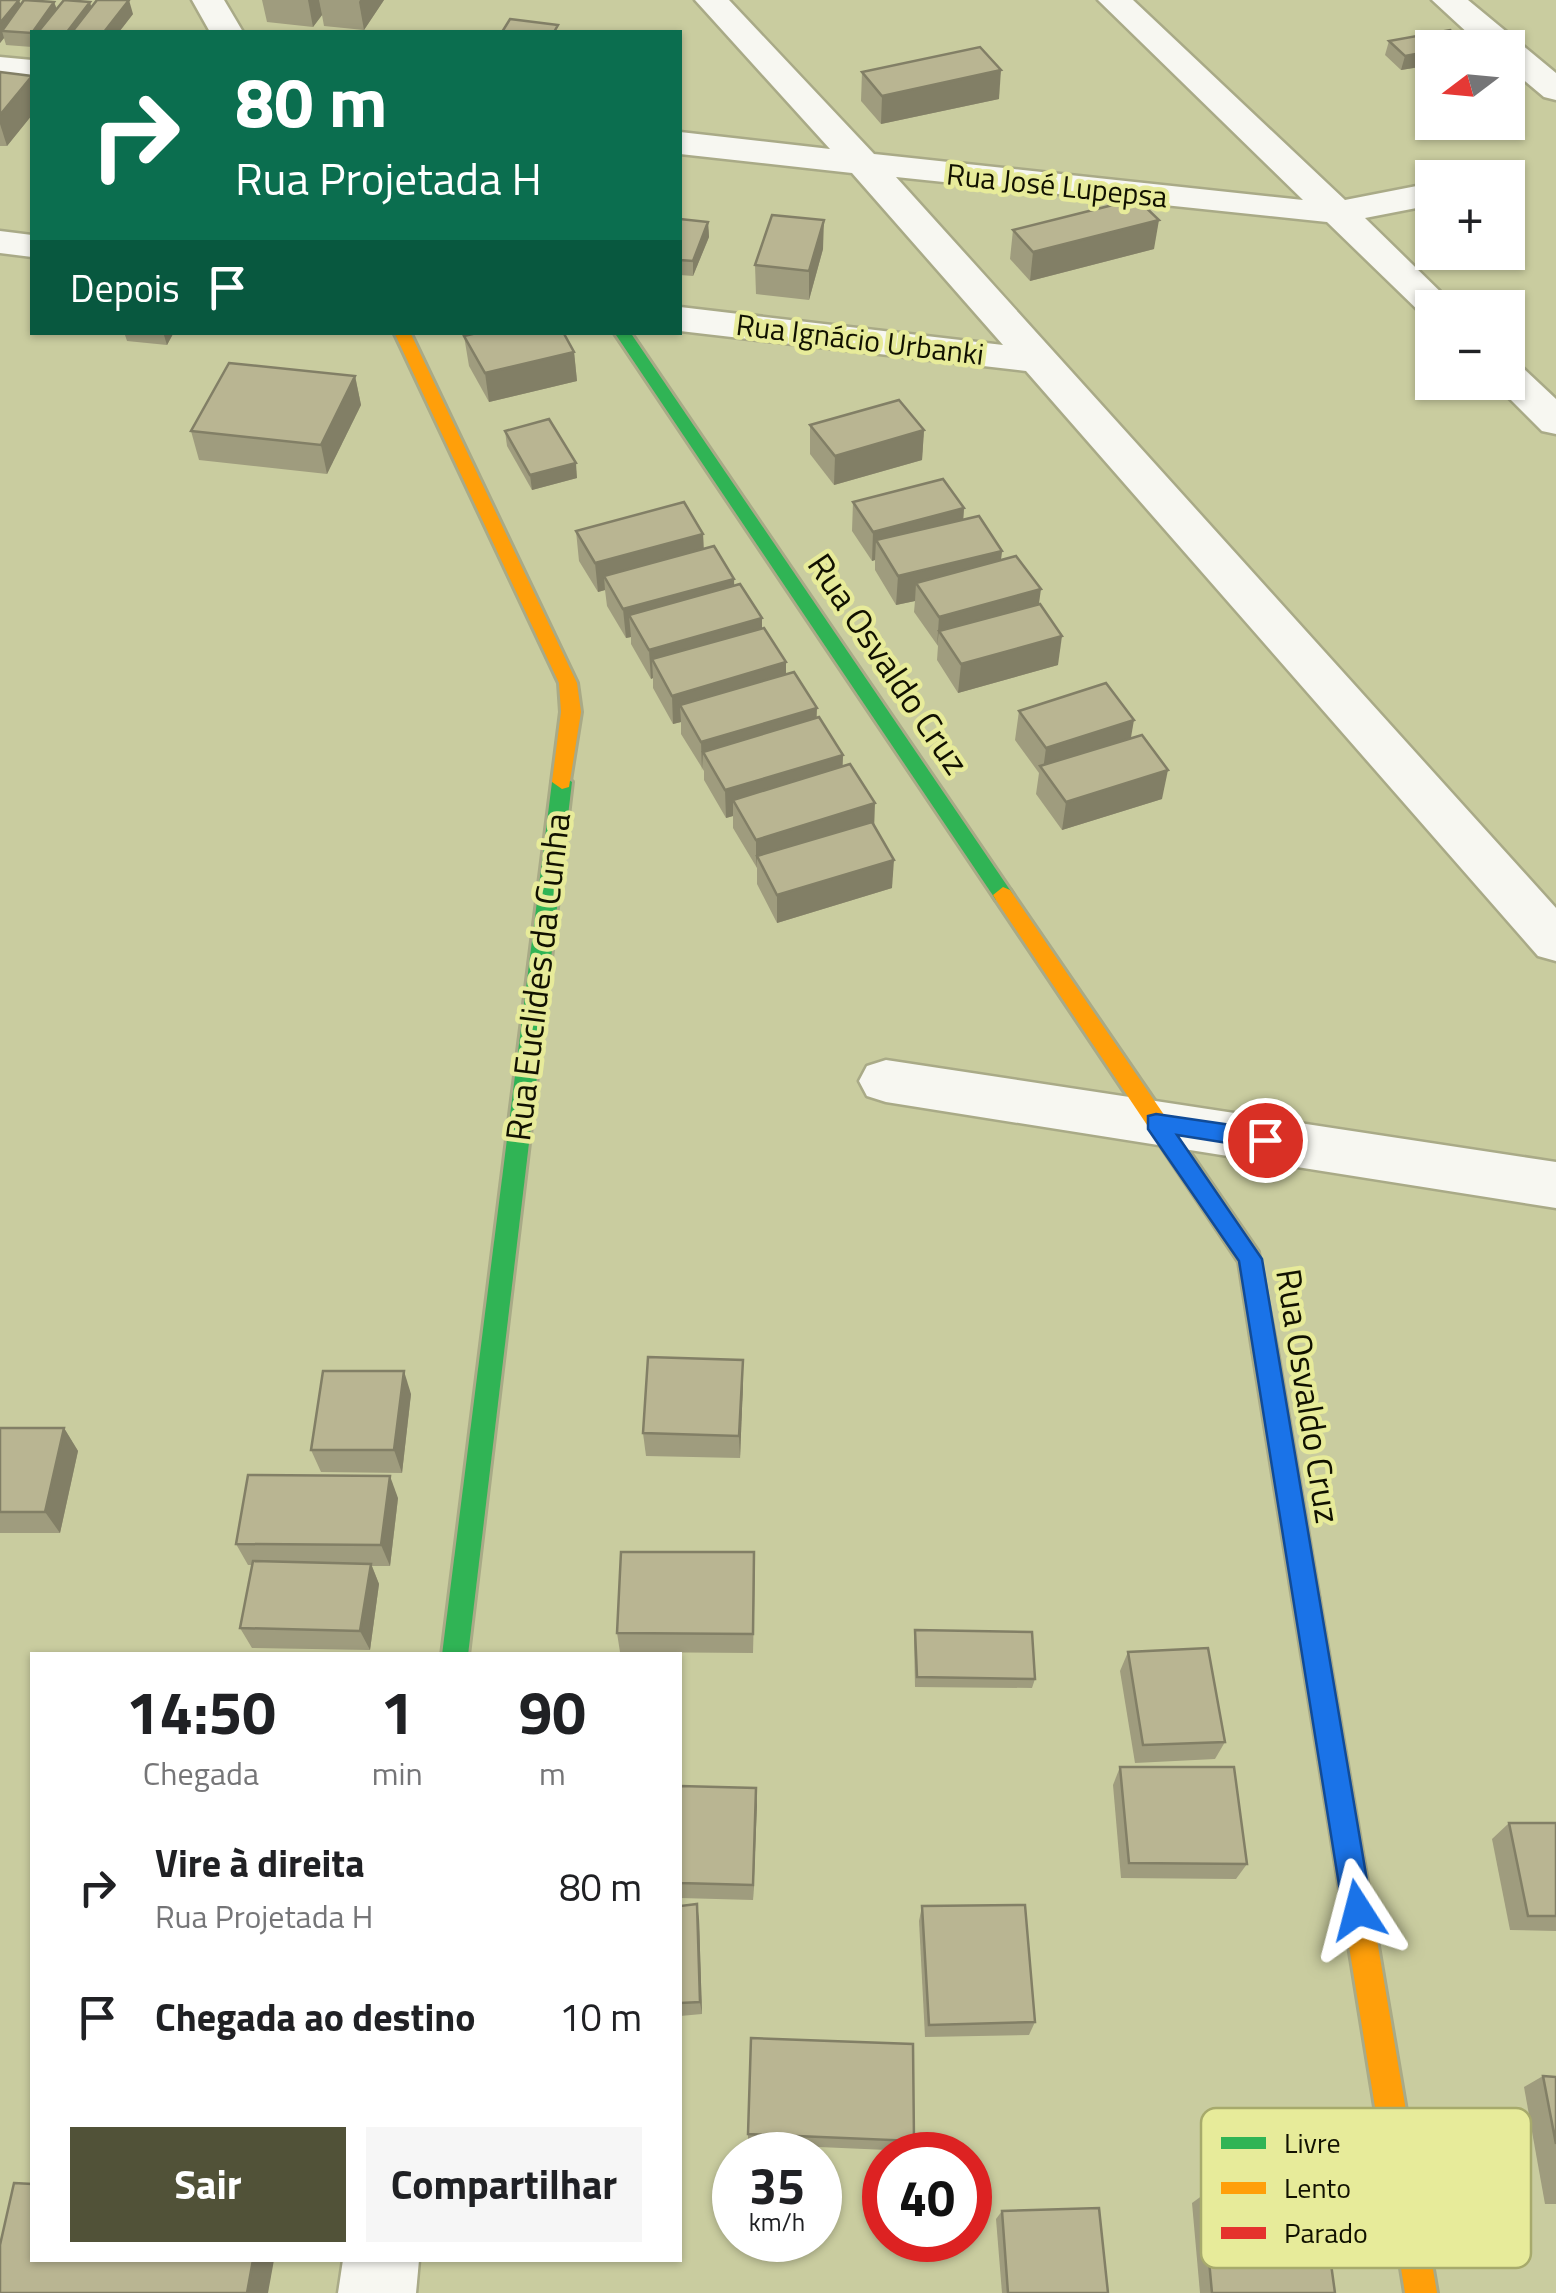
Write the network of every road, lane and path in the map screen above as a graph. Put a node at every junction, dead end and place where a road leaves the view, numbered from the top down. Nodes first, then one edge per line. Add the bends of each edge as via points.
1 (208, 0) edge
2 (711, 0) edge
3 (1114, 0) edge
4 (1448, 0) edge
5 (225, 30) edge
6 (1484, 30) edge
7 (1525, 65) edge
8 (0, 67) edge
9 (30, 70) edge
10 (1556, 90) edge
11 (682, 143) edge
12 (866, 166) junction
13 (1415, 197) edge
14 (1340, 212) junction
15 (0, 242) edge
16 (30, 246) edge
17 (1420, 290) edge
18 (682, 319) edge
19 (403, 335) edge
20 (624, 335) edge
21 (1040, 361) junction
22 (1525, 392) edge
23 (1556, 422) edge
24 (1556, 942) edge
25 (886, 1081) dead end
26 (1156, 1123) junction
27 (1556, 1185) edge
28 (455, 1652) edge
29 (1390, 2108) edge
30 (381, 2262) edge
31 (1417, 2268) edge
32 (377, 2293) edge
33 (1421, 2293) edge

1 - 5 street
2 - 12 street
3 - 14 street
4 - 6 street
7 - 10 street
8 - 9 street
11 - 12 street, Rua José Lupepsa
12 - 14 street, Rua José Lupepsa
12 - 21 street
13 - 14 street, Rua José Lupepsa
14 - 17 street
15 - 16 street
18 - 21 street, Rua Ignácio Urbanki
19 - 28 street, Rua Euclides da Cunha via 568,683 571,712
20 - 26 street, Rua Osvaldo Cruz
21 - 24 street
22 - 23 street
25 - 26 street
26 - 27 street
26 - 29 street, Rua Osvaldo Cruz via 1250,1259
30 - 32 street
31 - 33 street, Rua Osvaldo Cruz

